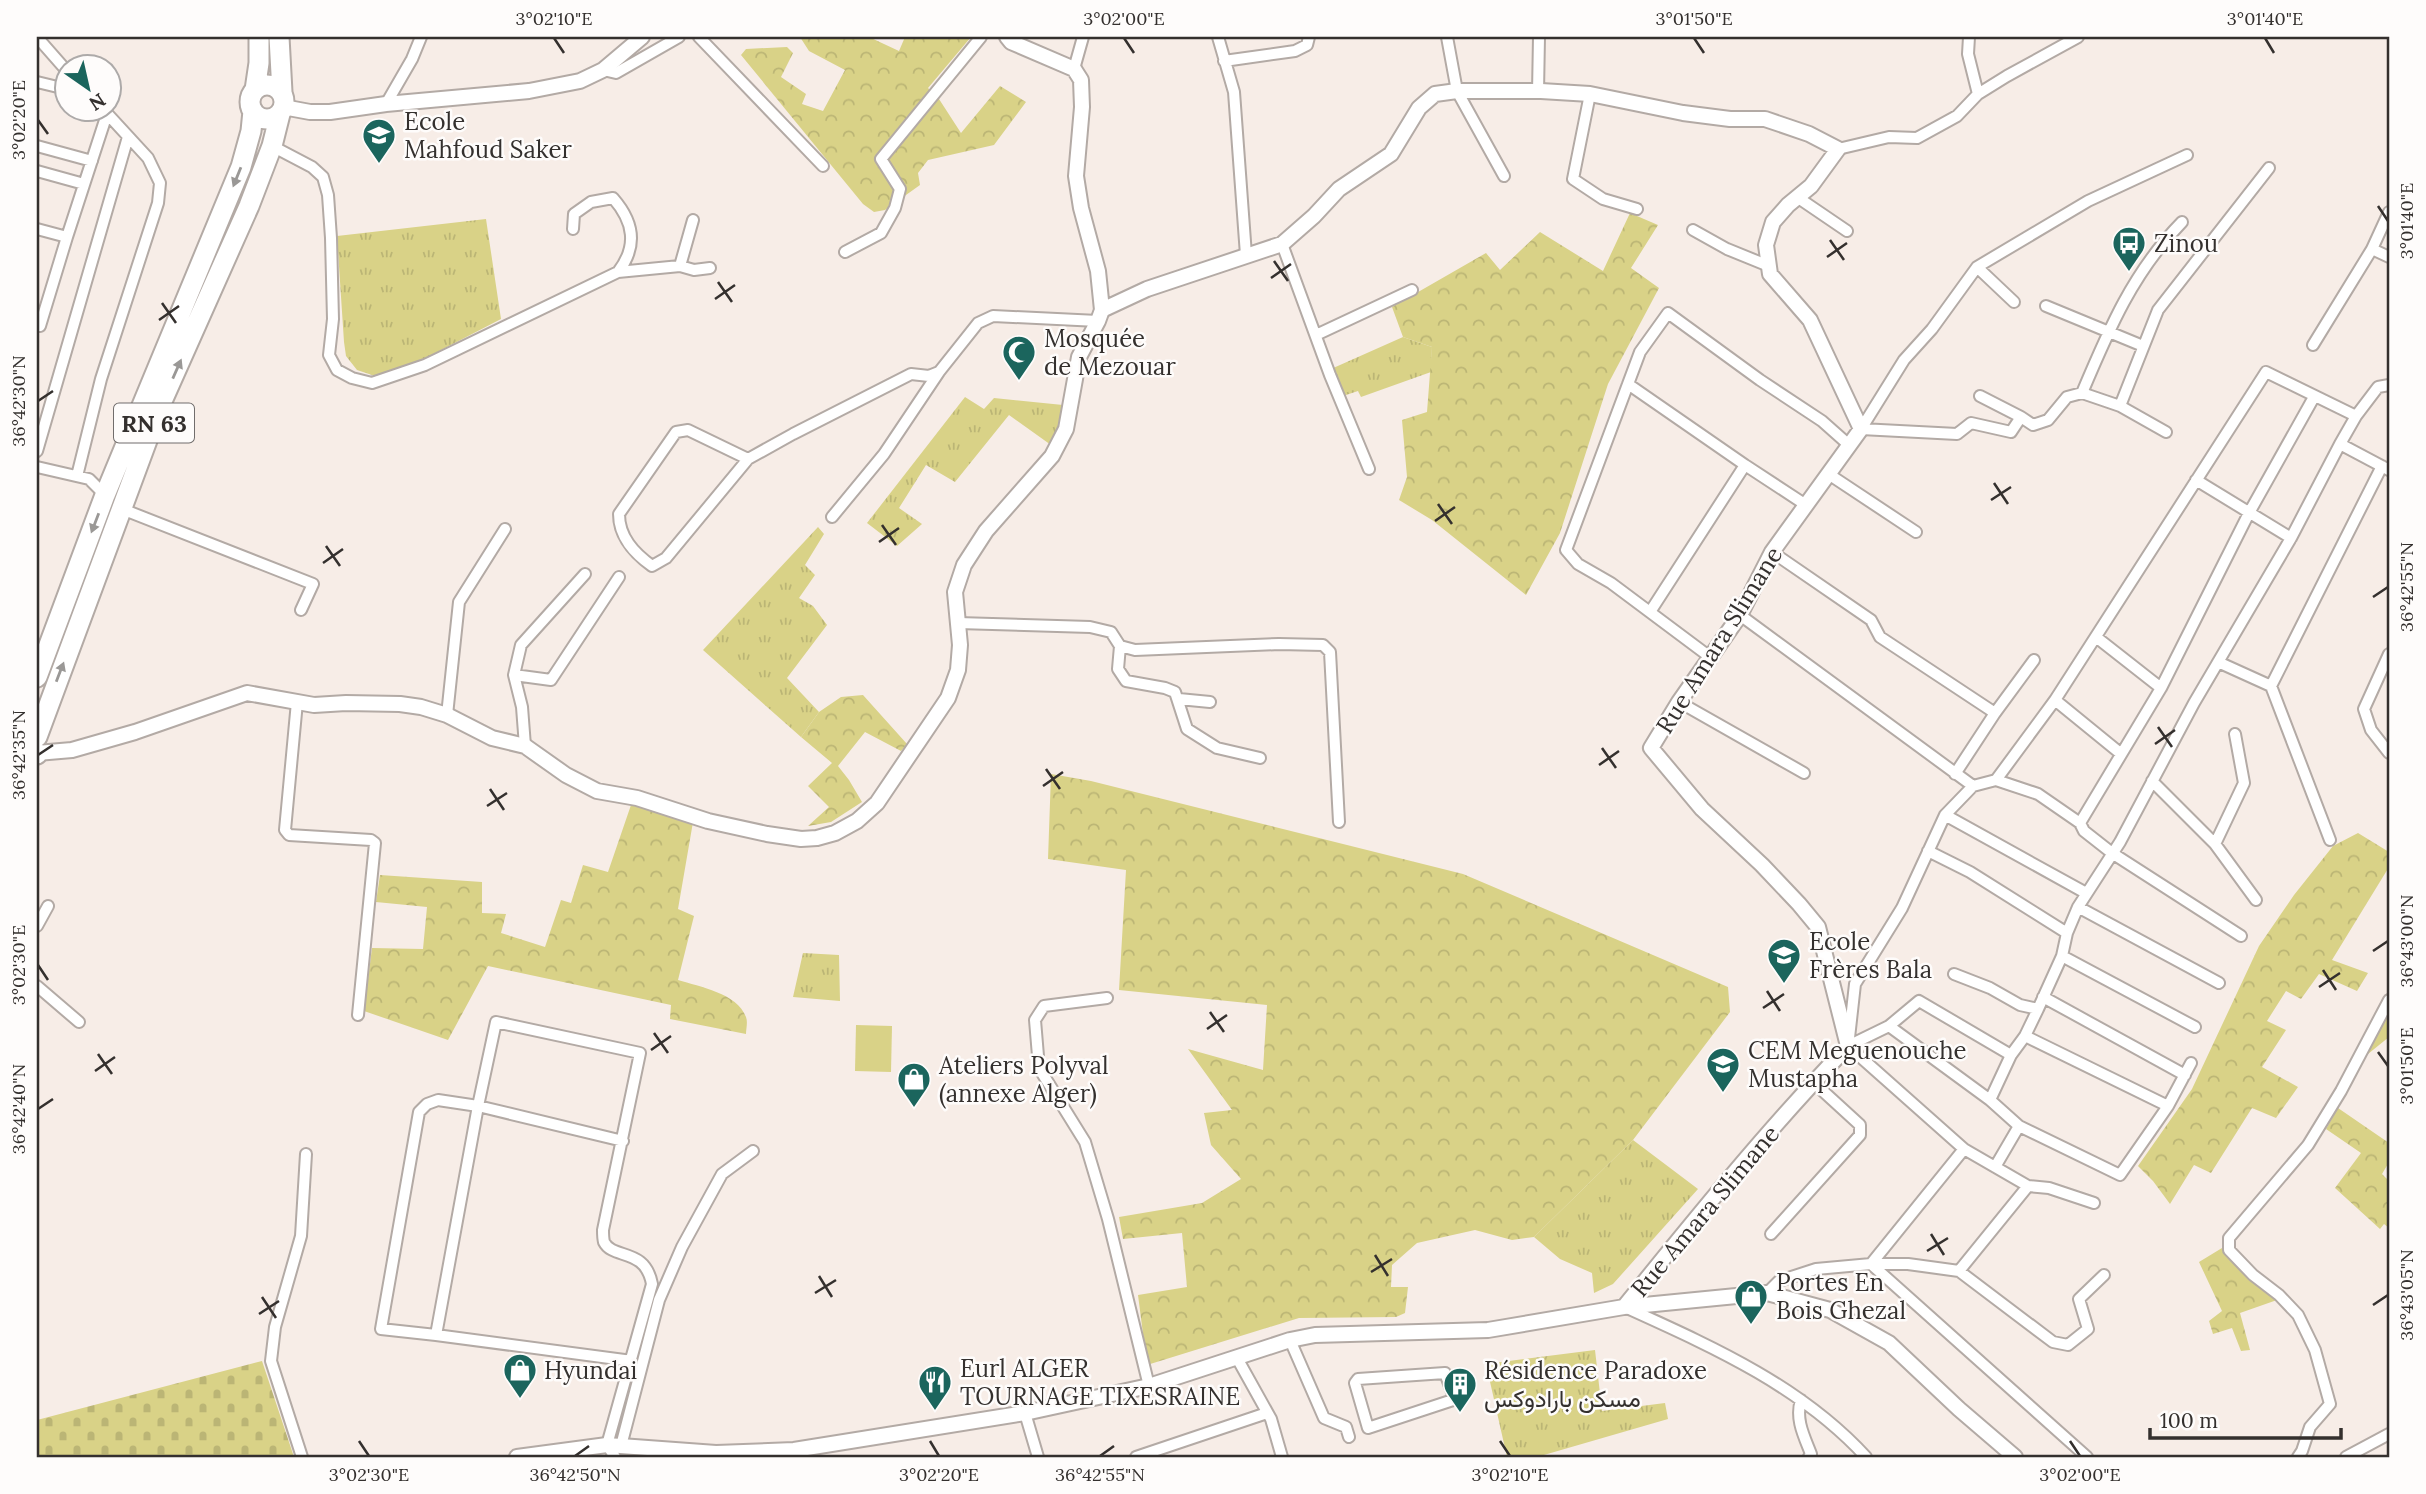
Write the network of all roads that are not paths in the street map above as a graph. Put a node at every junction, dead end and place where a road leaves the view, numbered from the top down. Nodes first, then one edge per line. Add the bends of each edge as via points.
1 (37, 37) edge
2 (259, 37) edge
3 (279, 37) edge
4 (421, 37) edge
5 (642, 37) edge
6 (679, 37) edge
7 (699, 37) edge
8 (981, 37) edge
9 (1007, 37) edge
10 (1083, 37) edge
11 (1218, 37) edge
12 (1309, 37) edge
13 (1447, 37) edge
14 (1539, 37) edge
15 (1969, 37) edge
16 (2078, 37) edge
17 (52, 54) edge
18 (1224, 61) junction
19 (1074, 69) junction
20 (603, 70) junction
21 (255, 90) junction
22 (1457, 91) junction
23 (1538, 92) junction
24 (1590, 94) junction
25 (1978, 94) junction
26 (282, 104) junction
27 (386, 104) junction
28 (253, 111) junction
29 (101, 122) edge
30 (114, 122) edge
31 (128, 137) junction
32 (37, 146) edge
33 (272, 146) junction
34 (1838, 149) junction
35 (2188, 155) dead end
36 (92, 161) junction
37 (823, 166) dead end
38 (2269, 168) dead end
39 (37, 171) edge
40 (1504, 176) dead end
41 (84, 184) junction
42 (1797, 197) junction
43 (1637, 209) dead end
44 (2389, 212) edge
45 (693, 219) dead end
46 (2182, 222) dead end
47 (37, 229) edge
48 (573, 229) dead end
49 (1693, 230) dead end
50 (1847, 232) dead end
51 (67, 237) junction
52 (1282, 244) junction
53 (2372, 249) junction
54 (845, 252) dead end
55 (1246, 255) junction
56 (2389, 257) edge
57 (680, 266) junction
58 (1769, 266) junction
59 (1977, 267) junction
60 (710, 268) dead end
61 (618, 272) junction
62 (1412, 290) dead end
63 (2014, 302) dead end
64 (2046, 306) dead end
65 (1100, 315) junction
66 (37, 325) edge
67 (2109, 332) junction
68 (1316, 335) junction
69 (2314, 345) dead end
70 (2143, 346) junction
71 (939, 372) junction
72 (1628, 384) junction
73 (2389, 385) edge
74 (2082, 393) junction
75 (1980, 396) dead end
76 (2314, 397) junction
77 (2120, 406) junction
78 (2356, 416) junction
79 (2021, 417) junction
80 (1861, 429) junction
81 (2166, 432) dead end
82 (1849, 444) junction
83 (2340, 444) junction
84 (37, 451) edge
85 (748, 459) junction
86 (1745, 465) junction
87 (37, 467) edge
88 (2386, 468) edge
89 (1369, 469) dead end
90 (1830, 475) junction
91 (77, 476) junction
92 (2196, 480) junction
93 (106, 495) junction
94 (1806, 505) junction
95 (122, 509) junction
96 (2249, 513) junction
97 (832, 517) dead end
98 (505, 529) dead end
99 (1916, 532) dead end
100 (2291, 538) junction
101 (1772, 552) junction
102 (585, 574) dead end
103 (619, 577) dead end
104 (301, 610) dead end
105 (1650, 612) junction
106 (1740, 615) junction
107 (958, 622) junction
108 (2096, 637) junction
109 (1120, 646) junction
110 (2389, 654) edge
111 (1710, 657) junction
112 (2034, 660) dead end
113 (2218, 662) junction
114 (514, 674) junction
115 (37, 677) edge
116 (2271, 686) junction
117 (2161, 688) junction
118 (1179, 699) junction
119 (2055, 700) junction
120 (297, 702) junction
121 (1210, 702) dead end
122 (1679, 702) junction
123 (1995, 713) junction
124 (447, 715) junction
125 (2235, 734) dead end
126 (37, 737) edge
127 (525, 746) junction
128 (37, 753) edge
129 (2120, 753) junction
130 (2389, 753) edge
131 (1260, 758) dead end
132 (1804, 773) dead end
133 (1955, 775) junction
134 (1996, 780) junction
135 (2152, 781) junction
136 (1973, 786) junction
137 (1945, 814) junction
138 (1339, 822) dead end
139 (2080, 823) junction
140 (2330, 840) dead end
141 (2215, 844) junction
142 (1928, 851) junction
143 (2112, 853) junction
144 (2086, 893) junction
145 (2256, 900) dead end
146 (48, 906) dead end
147 (2078, 907) junction
148 (37, 926) edge
149 (2067, 933) junction
150 (2241, 936) dead end
151 (2062, 956) junction
152 (1954, 974) dead end
153 (2218, 983) dead end
154 (37, 986) edge
155 (2043, 997) junction
156 (1107, 998) dead end
157 (2389, 1000) edge
158 (2038, 1009) junction
159 (358, 1015) dead end
160 (79, 1022) dead end
161 (1889, 1026) junction
162 (2195, 1027) dead end
163 (2025, 1036) junction
164 (1848, 1046) junction
165 (2011, 1055) junction
166 (2191, 1063) dead end
167 (2185, 1075) junction
168 (1813, 1082) junction
169 (1990, 1100) junction
170 (478, 1106) junction
171 (2168, 1106) junction
172 (2018, 1126) junction
173 (623, 1140) junction
174 (1964, 1149) junction
175 (753, 1151) dead end
176 (306, 1154) dead end
177 (1996, 1167) junction
178 (2028, 1186) junction
179 (2094, 1203) dead end
180 (1771, 1234) dead end
181 (1871, 1264) junction
182 (1959, 1271) junction
183 (2104, 1275) dead end
184 (1767, 1293) junction
185 (1625, 1307) junction
186 (436, 1335) junction
187 (1290, 1340) junction
188 (1237, 1358) junction
189 (632, 1361) junction
190 (1149, 1386) junction
191 (1801, 1400) junction
192 (1025, 1413) junction
193 (1267, 1413) junction
194 (1368, 1428) joint
195 (2389, 1434) edge
196 (1349, 1437) dead end
197 (614, 1449) edge
198 (795, 1454) edge
199 (302, 1457) edge
200 (517, 1457) edge
201 (1038, 1457) edge
202 (1136, 1457) edge
203 (1282, 1457) edge
204 (1809, 1457) edge
205 (1866, 1457) edge
206 (2015, 1457) edge
207 (2087, 1457) edge
208 (2298, 1457) edge
209 (2346, 1457) edge

1 - 17 street
2 - 21 highway, RN 63
3 - 26 highway, RN 63
4 - 27 street
5 - 20 street
6 - 20 street via 616,73
7 - 37 street
8 - 54 street via 881,159 900,189 881,233
9 - 19 street
10 - 19 street
11 - 18 street
12 - 18 street via 1307,45 1295,51
13 - 22 street
14 - 23 street
15 - 25 street via 1968,54
16 - 25 street
18 - 55 street via 1234,92
19 - 65 street via 1081,80 1082,107 1076,176 1098,271
20 - 27 street via 580,81 530,91
21 - 26 highway via 269,85
21 - 28 highway, RN 63 via 250,104
22 - 23 street
22 - 40 street
22 - 52 street via 1434,94 1419,108 1391,154 1339,189
23 - 24 street
24 - 34 street via 1683,113 1765,119
24 - 43 street via 1573,179 1603,199
25 - 34 street via 1957,116 1917,138 1889,136
26 - 27 street via 330,112
26 - 28 highway via 266,118
26 - 33 highway, RN 63
28 -> 93 highway, RN 63 via 241,167
29 - 36 street
30 - 31 street
31 - 84 street
31 - 91 street via 148,158 160,183 158,203 102,379
32 - 36 street
33 - 61 street via 312,166 323,177 331,238 329,355 337,370 352,378 372,383 425,365
95 -> 33 highway, RN 63 via 159,408
34 - 42 street via 1811,186
35 - 59 street via 2088,201
36 - 41 street
38 - 70 street via 2158,310
39 - 41 street
41 - 51 street
42 - 50 street
42 - 58 street via 1773,222 1766,245
44 - 53 street
45 - 57 street
46 - 67 street via 2138,274
47 - 51 street
48 - 61 street via 574,214 591,202 613,198 632,230 627,261
49 - 58 street
51 - 66 street
52 - 55 street
52 - 68 street
53 - 56 street
53 - 69 street
55 - 65 street via 1147,289
57 - 60 street
57 - 61 street
58 - 80 street via 1770,274 1810,320
59 - 63 street
59 - 80 street via 1904,360
62 - 68 street
64 - 67 street
65 - 71 street via 993,316 978,323
65 - 107 street via 1079,357 1062,438 964,565 956,592
67 - 70 street
67 - 74 street
68 - 89 street
70 - 77 street
71 - 85 street via 911,374
71 - 97 street via 884,454
72 - 82 street via 1640,352 1668,313
72 - 86 street
72 - 105 street via 1566,550 1578,564
73 - 78 street via 2378,387
74 - 77 street
74 - 79 street via 2067,397 2048,420 2033,425
75 - 79 street
76 - 78 street
76 - 92 street via 2266,372
76 - 96 street
77 - 81 street
78 - 83 street
79 - 80 street via 2011,432 1971,423 1957,434
80 - 82 street, Rue Amara Slimane
82 - 90 street, Rue Amara Slimane
83 - 88 street
83 - 100 street
85 - 85 street via 688,430 676,432 619,514 619,527 635,553 652,566 666,558
86 - 94 street
86 - 105 street
87 - 91 street
88 - 116 street
90 - 94 street, Rue Amara Slimane
90 - 99 street
91 - 93 street via 89,479
92 - 96 street
92 - 108 street
93 -> 115 highway, RN 63
94 - 101 street, Rue Amara Slimane
95 - 104 street via 313,584
126 -> 95 highway, RN 63
96 - 100 street
96 - 117 street
98 - 124 street via 459,601
100 - 113 street
101 - 106 street, Rue Amara Slimane
101 - 123 street via 1871,620 1880,637
102 - 114 street via 521,645
103 - 114 street via 551,680
105 - 111 street
106 - 111 street, Rue Amara Slimane
106 - 133 street
107 - 109 street via 1090,627 1111,632
107 - 127 street via 958,670 948,698 877,803 857,821 826,835 801,839 767,834 597,791
108 - 117 street
108 - 119 street
109 - 118 street via 1118,669 1126,681 1165,688
109 - 138 street via 1135,650 1323,645 1331,652
110 - 130 street via 2364,709 2371,730
111 - 122 street, Rue Amara Slimane
112 - 123 street
113 - 116 street
113 - 135 street
114 - 127 street
116 - 140 street
117 - 129 street
118 - 121 street
118 - 131 street via 1187,729 1217,748
119 - 129 street
119 - 134 street
120 - 124 street via 400,704
120 - 128 street via 247,693 72,750
120 - 159 street via 285,830 289,835 371,840 375,844
122 - 132 street
122 - 164 street, Rue Amara Slimane via 1651,748 1702,809 1762,865 1818,927
123 - 133 street
124 - 127 street via 492,738
125 - 141 street via 2244,783
129 - 139 street
133 - 136 street
134 - 136 street
134 - 139 street via 2038,794
135 - 141 street
135 - 143 street
136 - 137 street
137 - 142 street
137 - 144 street
139 - 143 street
141 - 145 street
142 - 149 street
142 - 164 street via 1902,908 1855,984
143 - 144 street
143 - 150 street
144 - 147 street
146 - 148 street
147 - 149 street
147 - 153 street
149 - 151 street
151 - 155 street
151 - 162 street
152 - 158 street
154 - 160 street
155 - 158 street
155 - 167 street
156 - 190 street via 1044,1006 1035,1020 1039,1068 1085,1142
157 - 208 street via 2308,1146 2230,1238 2229,1250 2298,1315 2315,1350 2330,1404 2310,1427
158 - 163 street
161 - 164 street
161 - 165 street via 1919,1001
161 - 169 street
163 - 165 street
163 - 171 street
164 - 168 street, Rue Amara Slimane
164 - 174 street
165 - 169 street
166 - 167 street
167 - 171 street
168 - 180 street via 1860,1125 1860,1135
168 - 185 street, Rue Amara Slimane
169 - 172 street
170 - 173 street
170 - 173 street via 496,1022 640,1053
170 - 186 street
170 - 186 street via 438,1100 419,1112 382,1329
171 - 172 street via 2120,1175
172 - 177 street
173 - 189 street via 603,1230 610,1248 640,1259 651,1275
174 - 177 street
174 - 181 street
175 - 197 street via 722,1174 682,1247 659,1300
176 - 199 street via 301,1236 275,1327 271,1362
177 - 178 street
178 - 179 street
178 - 182 street
181 - 182 street
181 - 184 street via 1816,1269 1779,1281
181 - 207 street
182 - 183 street via 2053,1342 2068,1345 2088,1329 2078,1299
184 - 185 street
184 - 206 street via 1830,1310 1889,1343
185 - 187 street via 1488,1330 1315,1335
185 - 191 street via 1701,1341
186 - 189 street
187 - 188 street
187 - 196 street via 1324,1418 1346,1427
188 - 190 street
188 - 193 street
189 - 197 street
190 - 192 street
191 - 204 street via 1797,1410
191 - 205 street
192 - 198 street
192 - 201 street
193 - 202 street
193 - 203 street
194 - 194 street via 1453,1400 1448,1375 1358,1379 1355,1382
195 - 209 street
197 - 198 street
197 - 200 street

